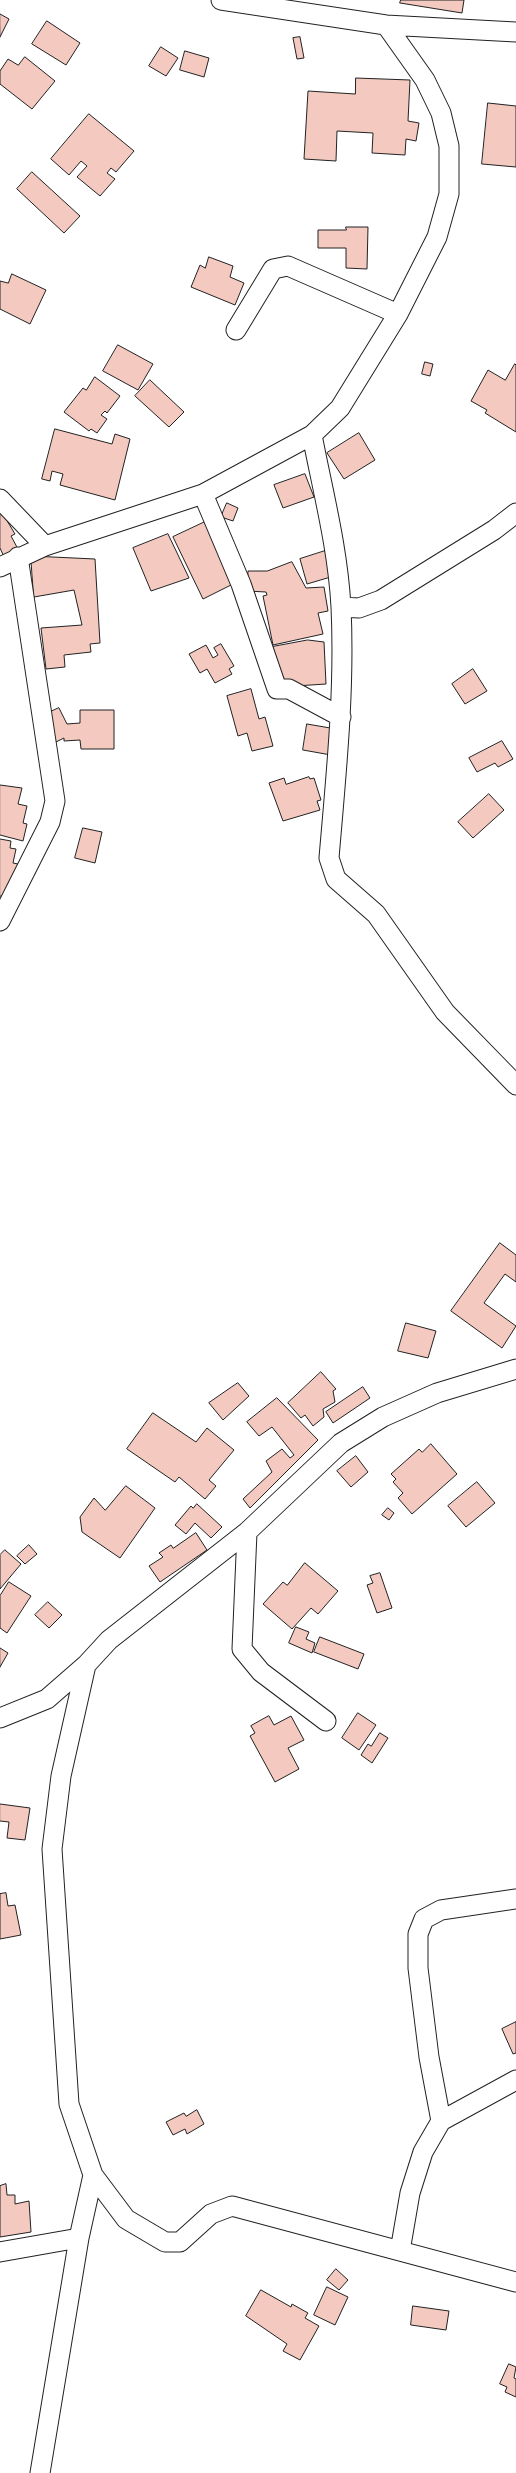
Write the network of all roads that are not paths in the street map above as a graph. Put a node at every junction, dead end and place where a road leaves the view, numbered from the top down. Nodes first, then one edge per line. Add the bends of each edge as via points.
1 (221, 0) edge
2 (386, 25) junction
3 (516, 32) edge
4 (398, 314) junction
5 (236, 330) dead end
6 (312, 435) junction
7 (202, 494) junction
8 (0, 499) edge
9 (516, 513) edge
10 (45, 546) junction
11 (18, 557) junction
12 (0, 567) edge
13 (341, 607) junction
14 (341, 717) junction
15 (0, 921) edge
16 (516, 1084) edge
17 (516, 1369) edge
18 (247, 1532) junction
19 (86, 1665) junction
20 (0, 1718) edge
21 (326, 1721) dead end
22 (516, 1899) edge
23 (516, 2080) edge
24 (441, 2121) junction
25 (94, 2175) junction
26 (79, 2238) junction
27 (0, 2252) edge
28 (400, 2252) junction
29 (516, 2282) edge
30 (40, 2473) edge

1 - 2 street
2 - 3 street
2 - 4 street via 425,80 441,113 450,146 449,194 438,237
4 - 5 street via 288,266 273,269
4 - 6 street via 340,408
6 - 7 street
6 - 13 street via 336,551
7 - 10 street
7 - 14 street via 241,584 277,689 290,689
8 - 10 street
9 - 13 street via 381,600 359,608
10 - 11 street
11 - 12 street
11 - 15 street via 55,800 50,822
13 - 14 street
14 - 16 street via 329,858 336,879 376,914 446,1012
17 - 18 street via 437,1394 383,1417 341,1442
18 - 19 street via 109,1640
18 - 21 street via 242,1649 261,1672
19 - 20 street via 47,1699
19 - 25 street via 61,1776 52,1850 69,2104
22 - 24 street via 441,1910 424,1919 418,1934 418,1968
23 - 24 street
24 - 28 street via 423,2152 410,2193
25 - 26 street
25 - 28 street via 126,2219 165,2242 180,2242 211,2214 232,2206
26 - 27 street
26 - 30 street
28 - 29 street

